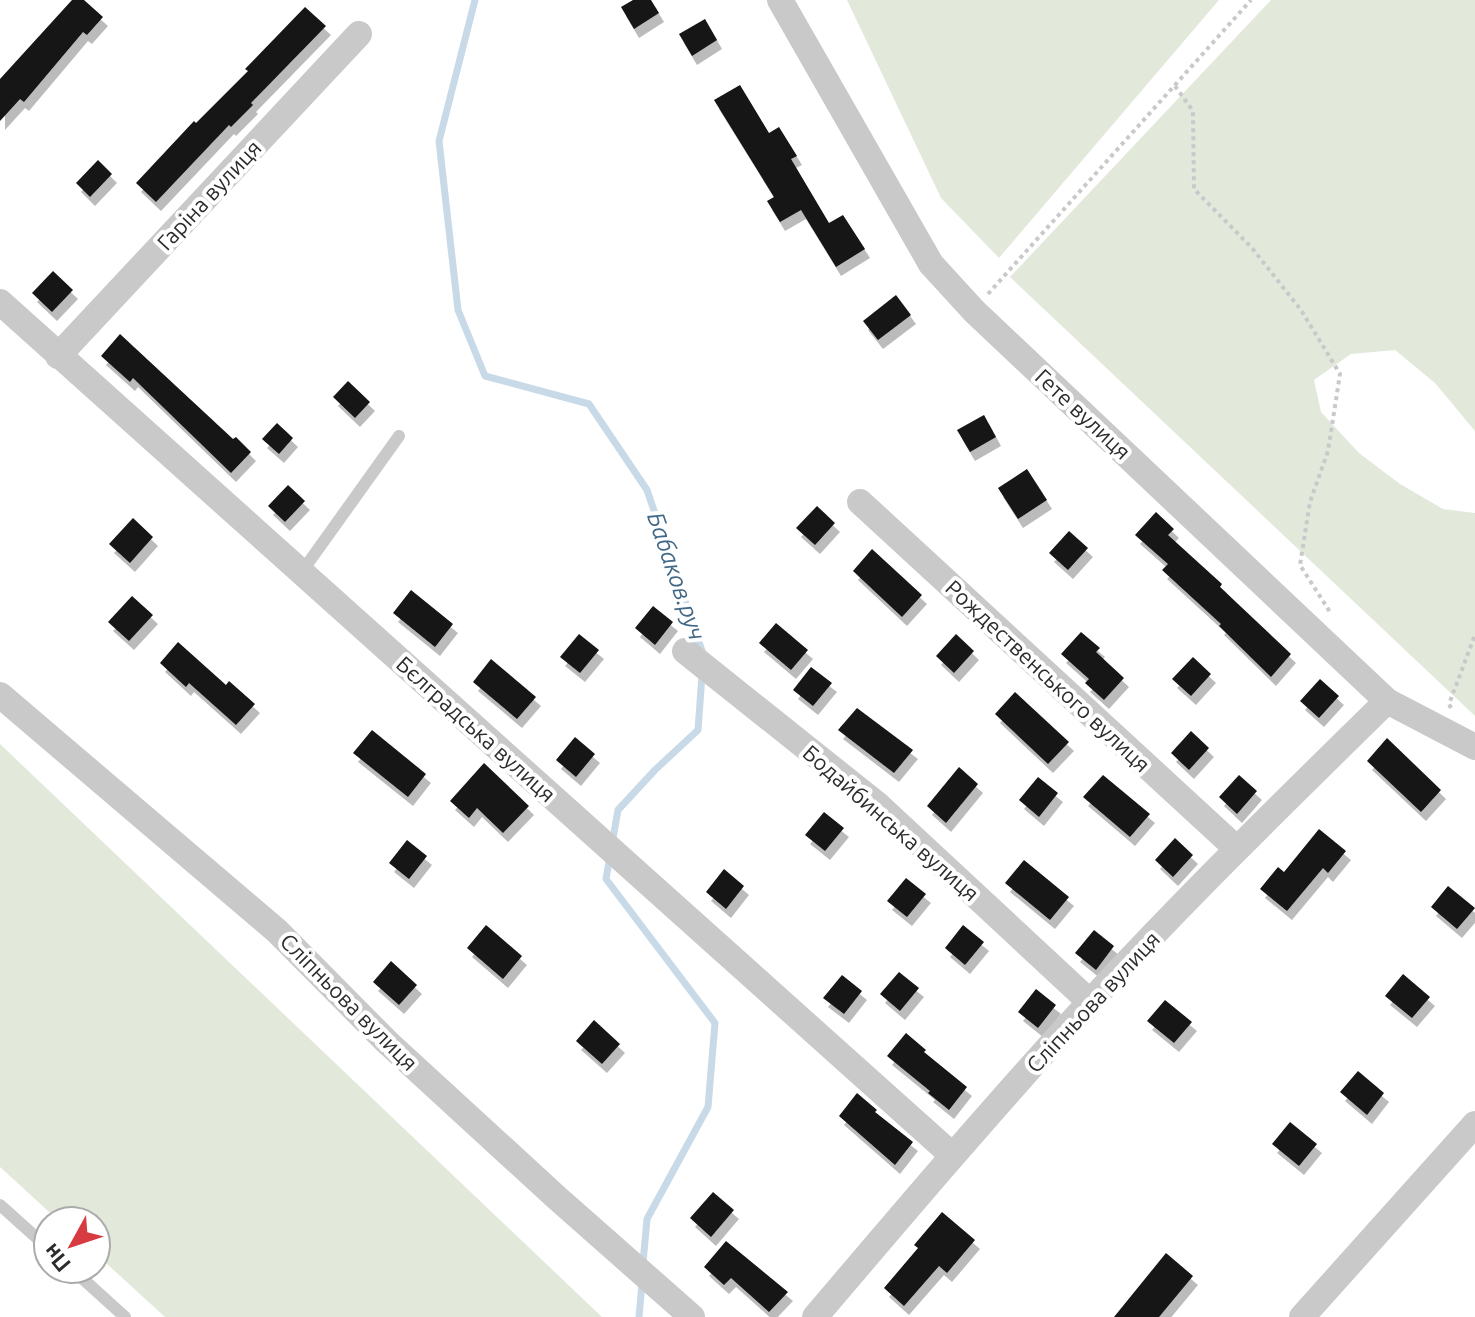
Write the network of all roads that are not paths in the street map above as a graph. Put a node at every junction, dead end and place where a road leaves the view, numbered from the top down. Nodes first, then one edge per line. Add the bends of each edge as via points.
1 (780, 0) edge
2 (359, 34) dead end
3 (0, 302) edge
4 (58, 356) junction
5 (399, 436) dead end
6 (860, 502) dead end
7 (301, 573) junction
8 (685, 651) dead end
9 (0, 695) edge
10 (1387, 701) junction
11 (1472, 745) edge
12 (1237, 849) junction
13 (1090, 1002) junction
14 (1475, 1124) edge
15 (952, 1155) junction
16 (0, 1205) edge
17 (32, 1234) edge
18 (90, 1285) edge
19 (125, 1317) edge
20 (692, 1317) edge
21 (815, 1317) edge
22 (1302, 1317) edge

1 - 10 street, Гете вулиця via 931,264 974,311
2 - 4 street, Гаріна вулиця
3 - 4 street, Бєлградська вулиця
4 - 7 street, Бєлградська вулиця
5 - 7 lane
6 - 12 street, Рождественського вулиця
7 - 15 street, Бєлградська вулиця
8 - 13 street, Бодайбинська вулиця via 878,805
9 - 20 street, Сліпньова вулиця via 277,931 387,1042
10 - 11 street, Гете вулиця
10 - 12 street, Сліпньова вулиця
12 - 13 street, Сліпньова вулиця
13 - 15 street, Сліпньова вулиця
14 - 22 street
15 - 21 street, Сліпньова вулиця
16 - 17 lane
18 - 19 lane

